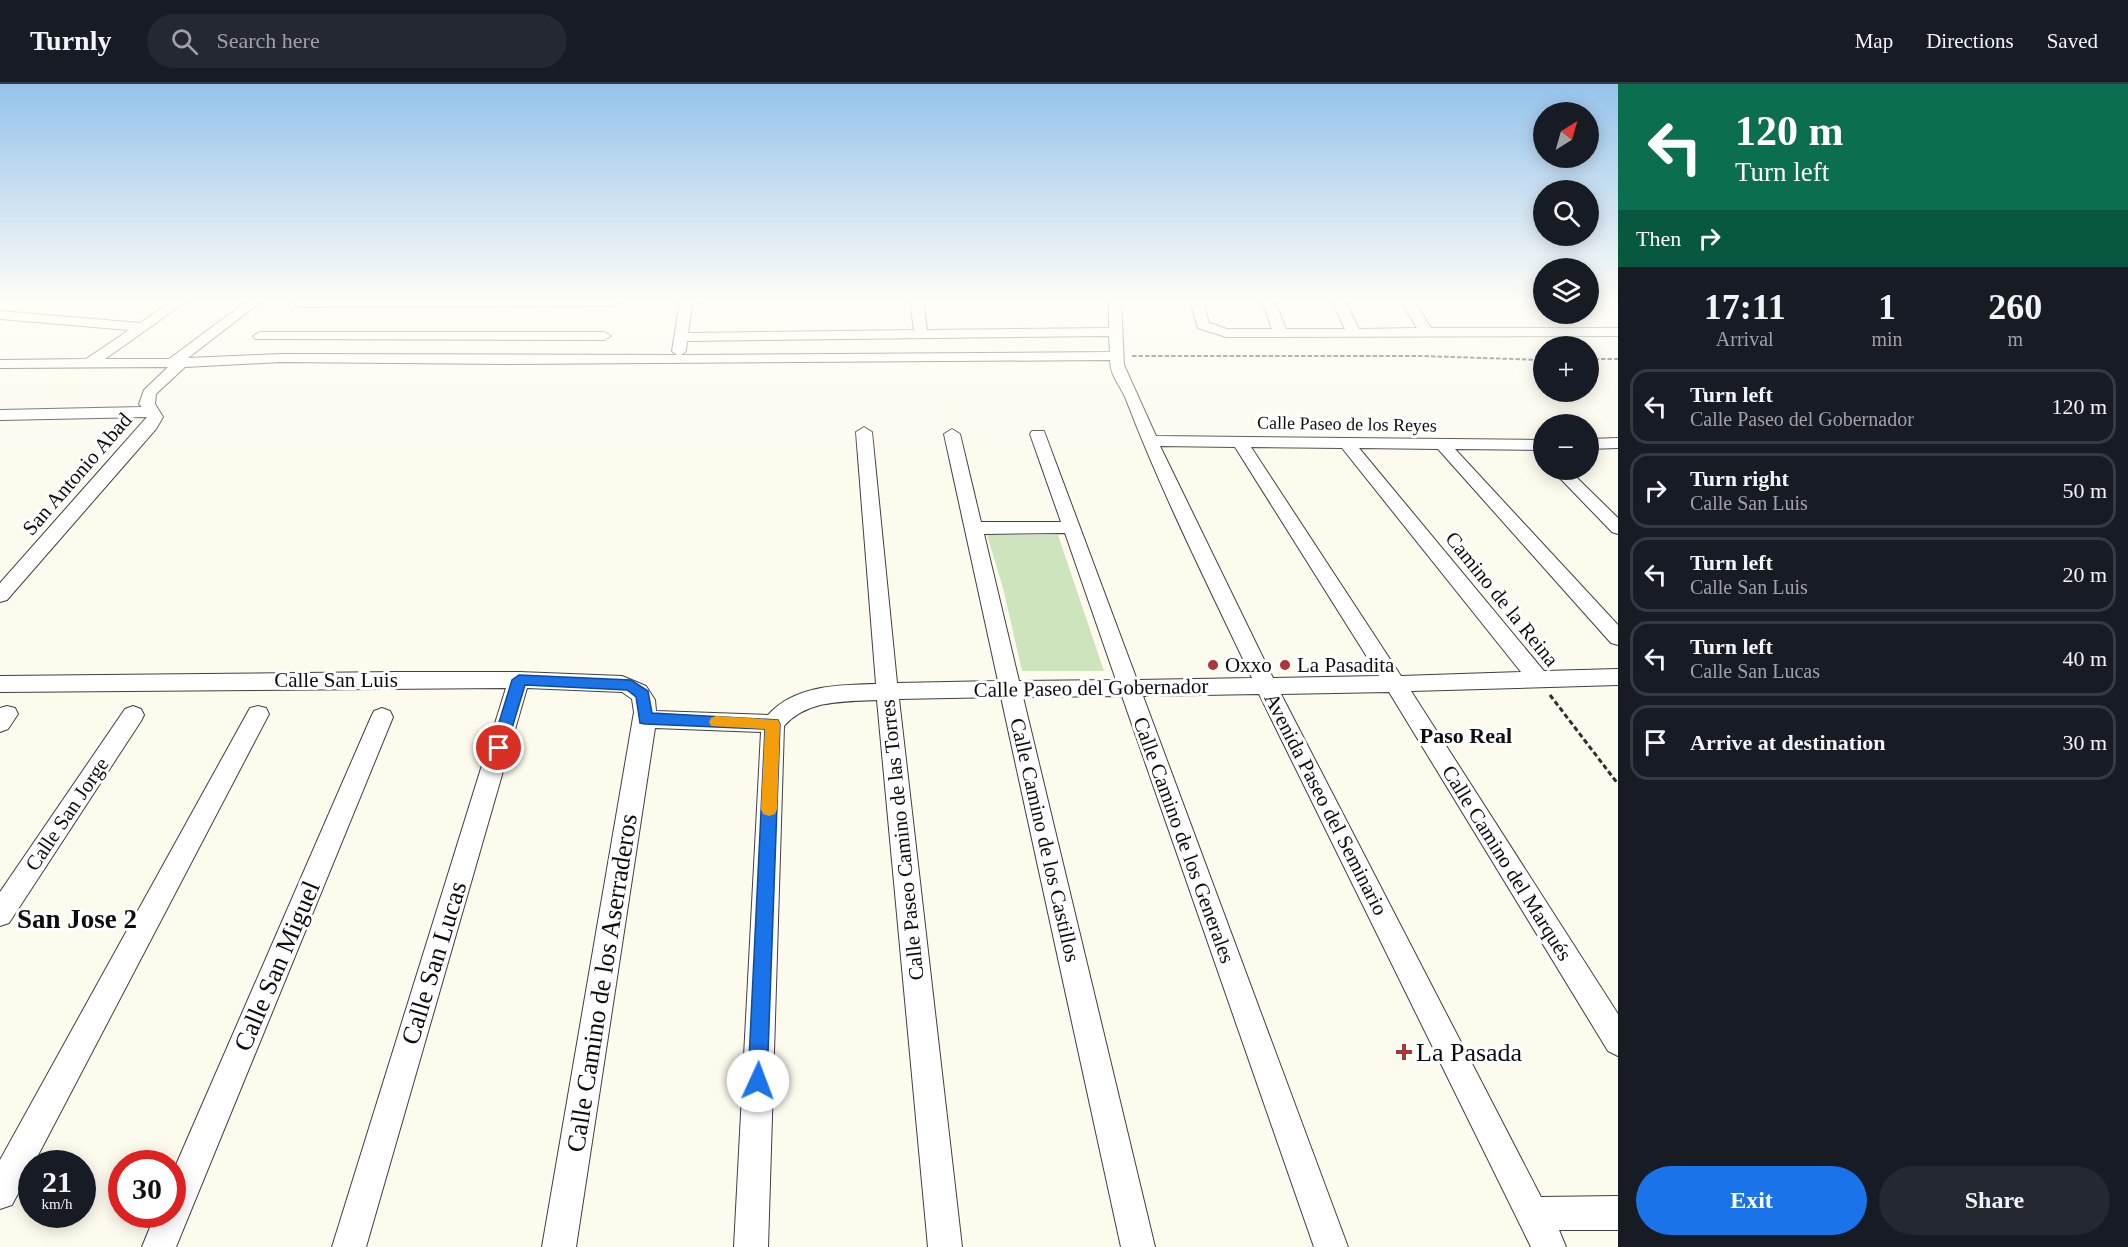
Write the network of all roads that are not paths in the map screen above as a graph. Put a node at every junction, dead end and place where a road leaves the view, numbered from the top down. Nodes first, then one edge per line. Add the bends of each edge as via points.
1 (101, 355) edge
2 (193, 355) edge
3 (193, 355) edge
4 (1118, 356) joint
5 (677, 357) joint
6 (8, 360) edge
7 (90, 363) junction
8 (182, 363) junction
9 (150, 412) junction
10 (0, 415) edge
11 (864, 432) dead end
12 (952, 434) dead end
13 (1038, 434) dead end
14 (1150, 441) junction
15 (1240, 442) junction
16 (1618, 443) edge
17 (1347, 444) junction
18 (1442, 444) junction
19 (1599, 444) edge
20 (1533, 447) edge
21 (1570, 480) edge
22 (1072, 527) junction
23 (974, 528) junction
24 (1618, 528) edge
25 (7, 581) edge
26 (0, 595) edge
27 (1618, 638) edge
28 (1618, 677) edge
29 (1538, 679) junction
30 (519, 680) junction
31 (0, 684) edge
32 (1395, 684) junction
33 (1266, 686) junction
34 (1129, 687) junction
35 (1010, 689) junction
36 (886, 691) junction
37 (133, 714) dead end
38 (258, 714) dead end
39 (382, 717) dead end
40 (645, 719) junction
41 (773, 724) junction
42 (0, 914) edge
43 (1618, 1041) edge
44 (186, 1182) edge
45 (0, 1193) edge
46 (1618, 1213) edge
47 (1532, 1214) junction
48 (167, 1228) edge
49 (159, 1247) edge
50 (349, 1247) edge
51 (559, 1247) edge
52 (751, 1247) edge
53 (945, 1247) edge
54 (1138, 1247) edge
55 (1331, 1247) edge
56 (1550, 1247) edge

1 - 7 street
2 - 8 street
3 - 8 street
4 - 5 street
4 - 14 street, Avenida Paseo del Seminario via 1118,373 1132,395
5 - 8 street via 281,358
6 - 7 street
7 - 8 street
8 - 9 street via 149,393
9 - 10 street
9 - 25 street, San Antonio Abad via 155,417 150,426
11 - 36 street, Calle Paseo Camino de las Torres
12 - 23 street, Calle Camino de los Castillos
13 - 22 street, Calle Camino de los Generales
14 - 15 street, Calle Paseo de los Reyes
14 - 33 street, Avenida Paseo del Seminario
15 - 17 street, Calle Paseo de los Reyes
15 - 32 street, Calle Camino del Marqués
16 - 19 street
17 - 18 street, Calle Paseo de los Reyes
17 - 29 street, Camino de la Reina
18 - 20 street, Calle Paseo de los Reyes
18 - 27 street
21 - 24 street
22 - 23 street
22 - 34 street, Calle Camino de los Generales
23 - 35 street, Calle Camino de los Castillos
25 - 26 street, San Antonio Abad
28 - 29 street, Calle Paseo del Gobernador
29 - 32 street, Calle Paseo del Gobernador
30 - 31 street, Calle San Luis
30 - 40 street, Calle San Luis via 631,685 643,695
30 - 50 street, Calle San Lucas
32 - 33 street, Calle Paseo del Gobernador
32 - 43 street, Calle Camino del Marqués
33 - 34 street, Calle Paseo del Gobernador
33 - 47 street, Avenida Paseo del Seminario
34 - 35 street, Calle Paseo del Gobernador
34 - 55 street, Calle Camino de los Generales
35 - 36 street, Calle Paseo del Gobernador
35 - 54 street, Calle Camino de los Castillos
36 - 41 street, Calle Paseo del Gobernador via 815,697 787,709
36 - 53 street, Calle Paseo Camino de las Torres
37 - 42 street, Calle San Jorge
38 - 45 street
39 - 44 street, Calle San Miguel
40 - 41 street
40 - 51 street, Calle Camino de los Aserraderos
41 - 52 street
46 - 47 street
47 - 56 street, Avenida Paseo del Seminario
48 - 49 street, Calle San Miguel

